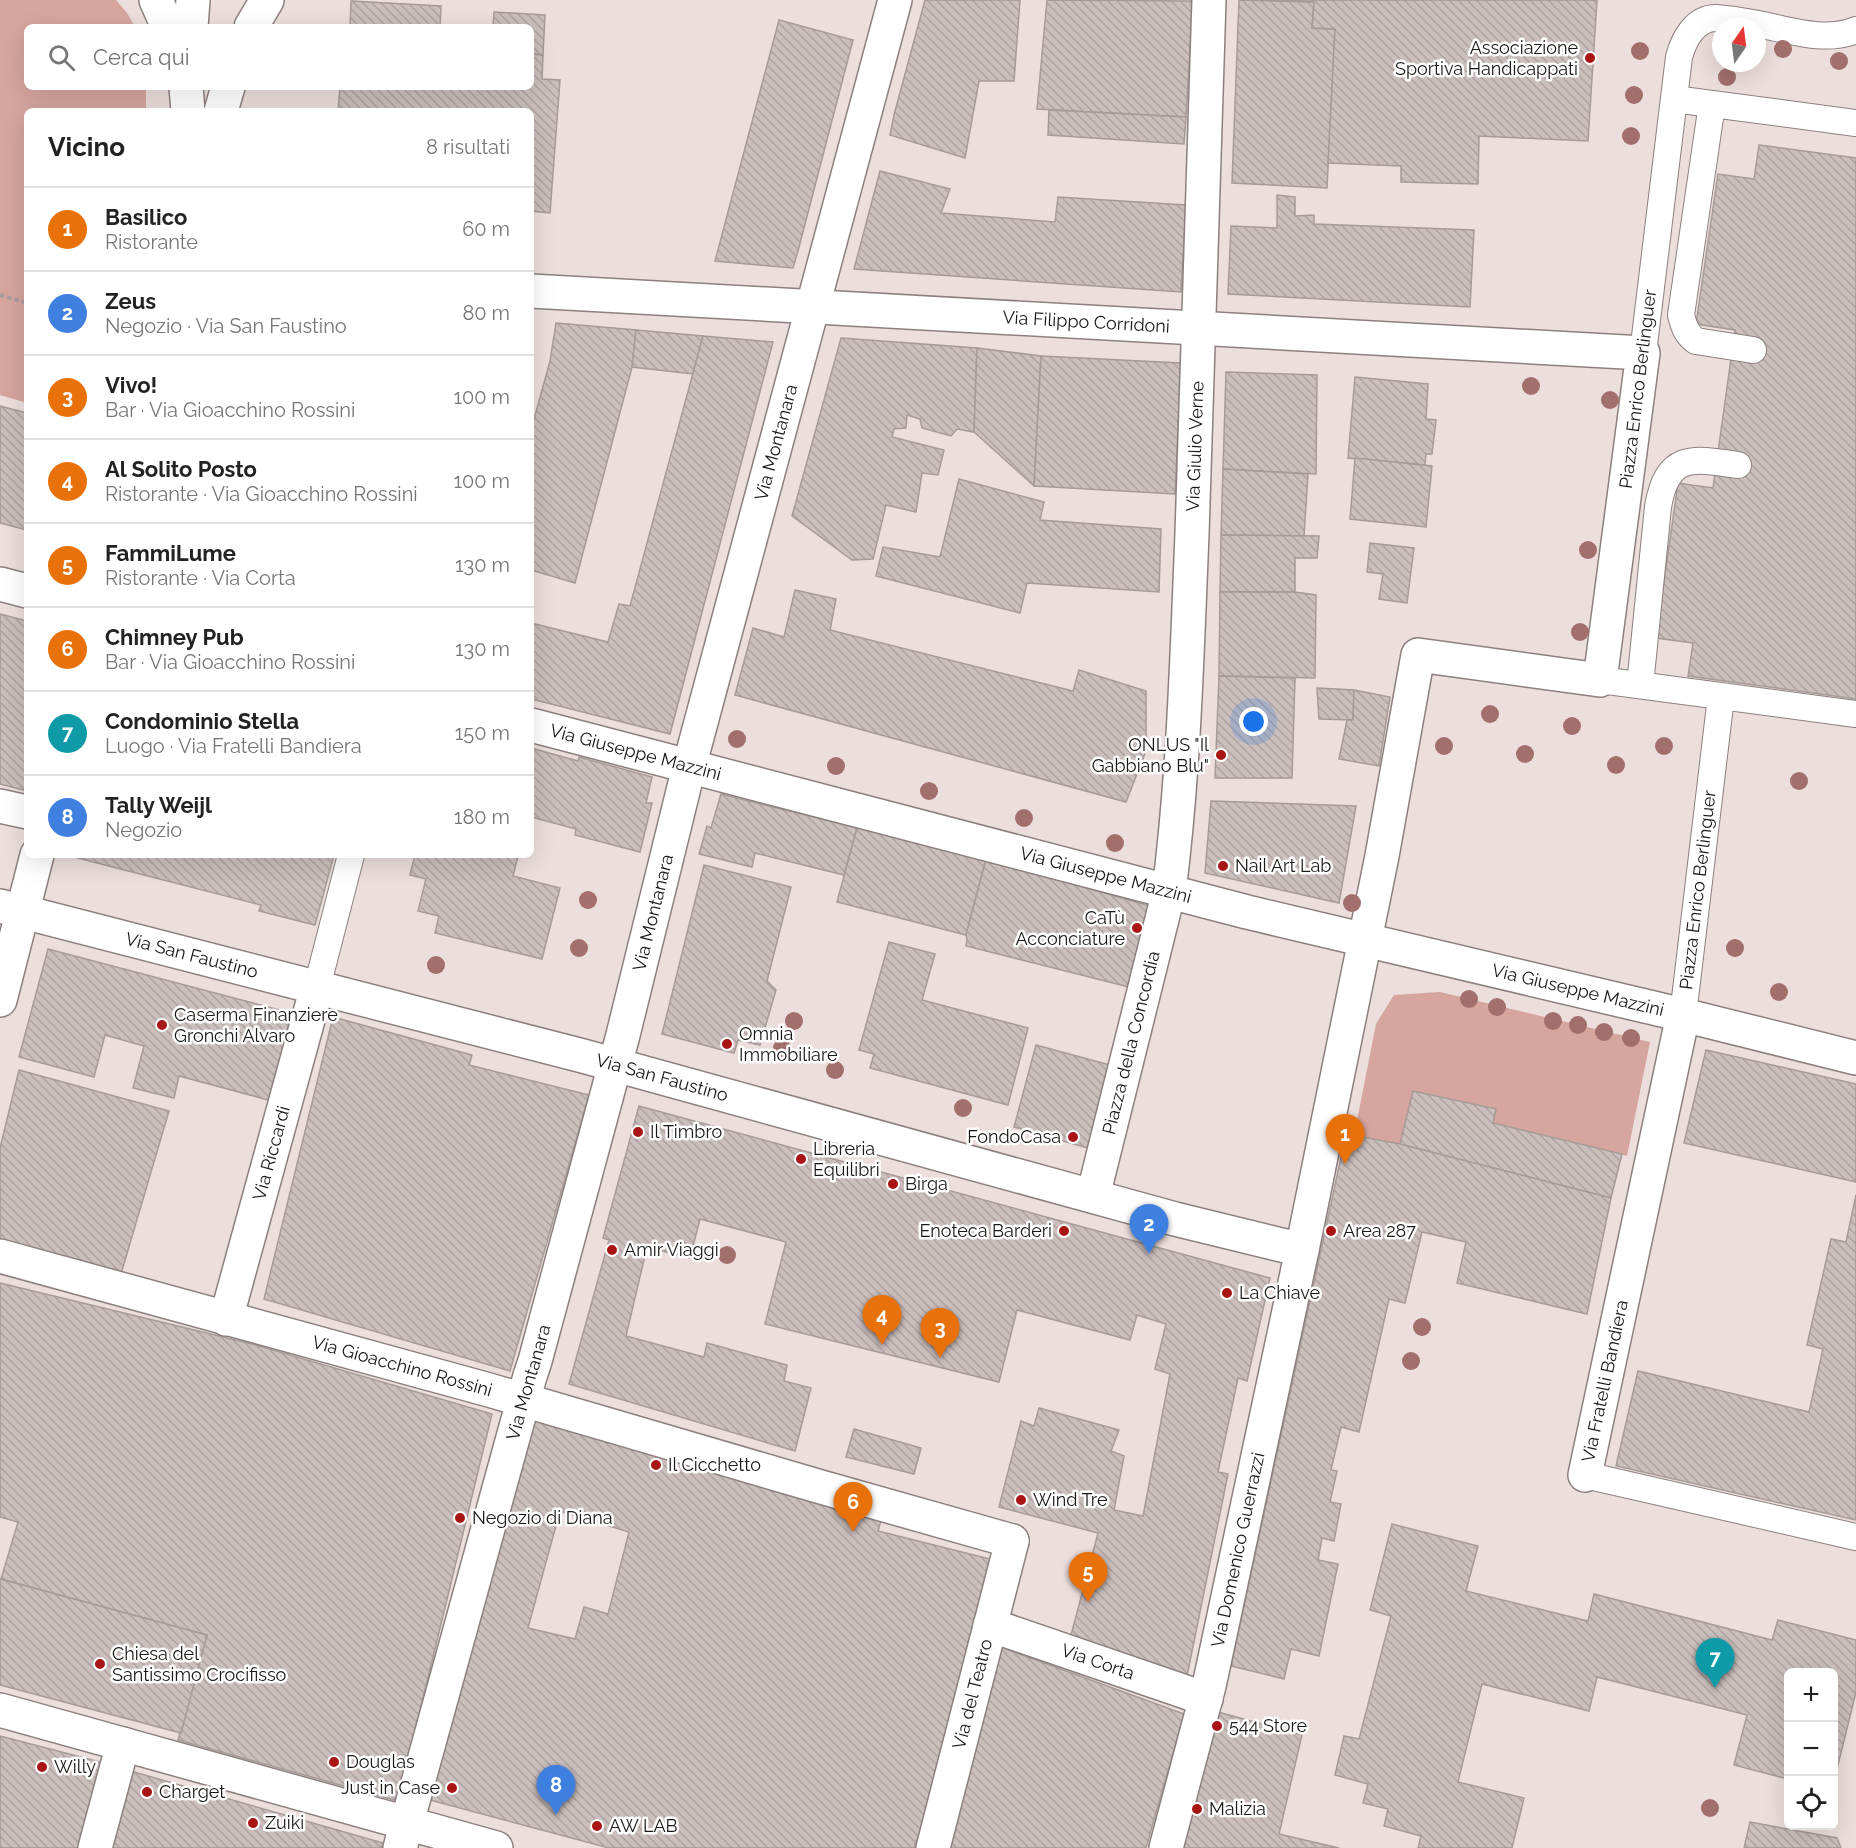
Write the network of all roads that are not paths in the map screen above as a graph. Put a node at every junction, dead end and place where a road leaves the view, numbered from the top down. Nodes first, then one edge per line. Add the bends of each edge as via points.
1 (156, 0) edge
2 (193, 0) edge
3 (251, 0) edge
4 (267, 0) edge
5 (895, 0) edge
6 (1209, 0) edge
7 (167, 24) edge
8 (191, 24) edge
9 (245, 24) edge
10 (253, 24) edge
11 (1856, 30) edge
12 (186, 90) edge
13 (227, 90) edge
14 (1674, 99) junction
15 (1712, 104) junction
16 (188, 108) edge
17 (222, 108) edge
18 (1856, 123) edge
19 (534, 291) edge
20 (814, 306) junction
21 (1200, 329) junction
22 (1753, 350) dead end
23 (1643, 353) junction
24 (1738, 465) dead end
25 (0, 584) edge
26 (24, 590) edge
27 (1600, 680) junction
28 (1640, 685) junction
29 (1721, 697) junction
30 (1856, 714) edge
31 (534, 726) edge
32 (689, 767) junction
33 (0, 806) edge
34 (24, 811) edge
35 (36, 858) edge
36 (350, 858) edge
37 (1169, 891) junction
38 (11, 909) edge
39 (1364, 940) junction
40 (317, 987) junction
41 (0, 1000) edge
42 (1683, 1015) junction
43 (1856, 1058) edge
44 (615, 1065) junction
45 (1093, 1196) junction
46 (1302, 1250) junction
47 (0, 1256) edge
48 (226, 1318) junction
49 (523, 1400) junction
50 (1585, 1475) joint
51 (1856, 1537) edge
52 (1012, 1541) joint
53 (990, 1625) junction
54 (1206, 1699) junction
55 (0, 1710) edge
56 (123, 1744) junction
57 (403, 1836) edge
58 (95, 1848) edge
59 (496, 1848) edge
60 (933, 1848) edge
61 (1166, 1848) edge

1 - 7 street
2 - 8 street
3 - 9 street
4 - 10 street
5 - 20 street, Via Montanara
6 - 21 street, Via Giulio Verne
11 - 14 lane, Piazza Enrico Berlinguer via 1846,34 1804,34 1710,18 1698,24 1684,42
12 - 16 street
13 - 17 street
14 - 15 lane
14 - 23 lane, Piazza Enrico Berlinguer
15 - 18 lane
15 - 22 lane via 1681,315 1685,330 1696,342
19 - 20 street, Via Filippo Corridoni
20 - 21 street, Via Filippo Corridoni
20 - 32 street, Via Montanara
21 - 23 street, Via Filippo Corridoni
21 - 37 street, Via Giulio Verne via 1183,725
23 - 27 street, Piazza Enrico Berlinguer
24 - 28 lane via 1691,460 1673,470 1664,482 1658,507
25 - 26 street
27 - 28 lane
27 - 39 street via 1418,655
28 - 29 lane
29 - 30 lane
29 - 42 lane, Piazza Enrico Berlinguer
31 - 32 street, Via Giuseppe Mazzini
32 - 37 street, Via Giuseppe Mazzini
32 - 44 street, Via Montanara
33 - 34 street
35 - 38 street
36 - 40 lane
37 - 39 street, Via Giuseppe Mazzini
37 - 45 street, Piazza della Concordia
38 - 40 street, Via San Faustino
38 - 41 street
39 - 42 street, Via Giuseppe Mazzini
39 - 46 street
40 - 44 street, Via San Faustino
40 - 48 street, Via Riccardi
42 - 43 street, Piazza Enrico Berlinguer
42 - 50 street, Via Fratelli Bandiera
44 - 45 street, Via San Faustino
44 - 49 street, Via Montanara
45 - 46 street, Via San Faustino
46 - 54 street, Via Domenico Guerrazzi
47 - 48 street, Via Gioacchino Rossini
48 - 49 street, Via Gioacchino Rossini
49 - 52 street, Via Gioacchino Rossini
49 - 57 street, Via Montanara
50 - 51 lane, Via Fratelli Bandiera
52 - 53 street, Via del Teatro
53 - 54 street, Via Corta
53 - 60 street, Via del Teatro
54 - 61 street, Via Domenico Guerrazzi
55 - 56 street
56 - 57 street
56 - 58 street
57 - 59 street

